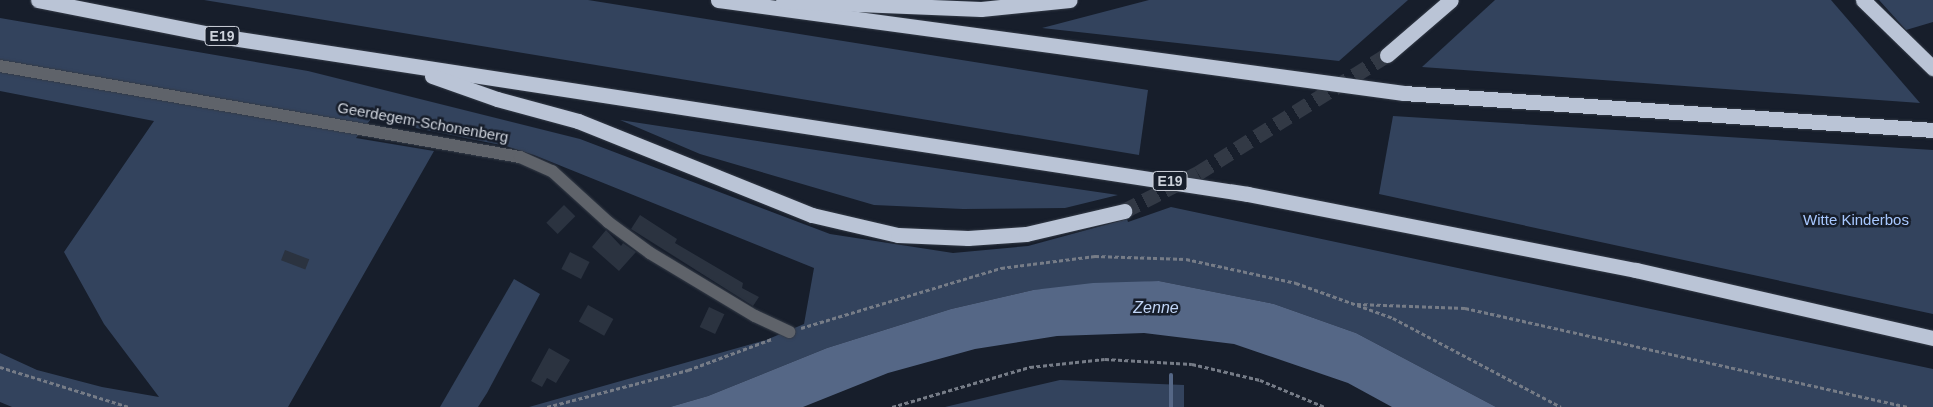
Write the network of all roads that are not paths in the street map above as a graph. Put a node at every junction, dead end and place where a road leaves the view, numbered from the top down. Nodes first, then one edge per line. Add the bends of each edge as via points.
1 (38, 0) edge
2 (718, 0) edge
3 (754, 0) edge
4 (1070, 0) edge
5 (1451, 0) edge
6 (1863, 0) edge
7 (1387, 55) tunnel mouth
8 (400, 64) junction
9 (0, 66) edge
10 (1933, 68) edge
11 (1933, 130) edge
12 (1124, 211) tunnel mouth
13 (790, 332) road end
14 (1933, 338) edge

1 - 8 highway, E19 via 219,36
2 - 11 highway via 1404,93
3 - 4 highway via 981,9
5 - 7 highway
6 - 10 highway
8 - 12 highway via 497,99 578,121 812,215 898,235 968,238 1026,234
8 - 14 highway, E19 via 1248,194 1627,268
9 - 13 street, Geerdegem-Schonenberg via 520,157 552,171 608,222 650,253 747,312

